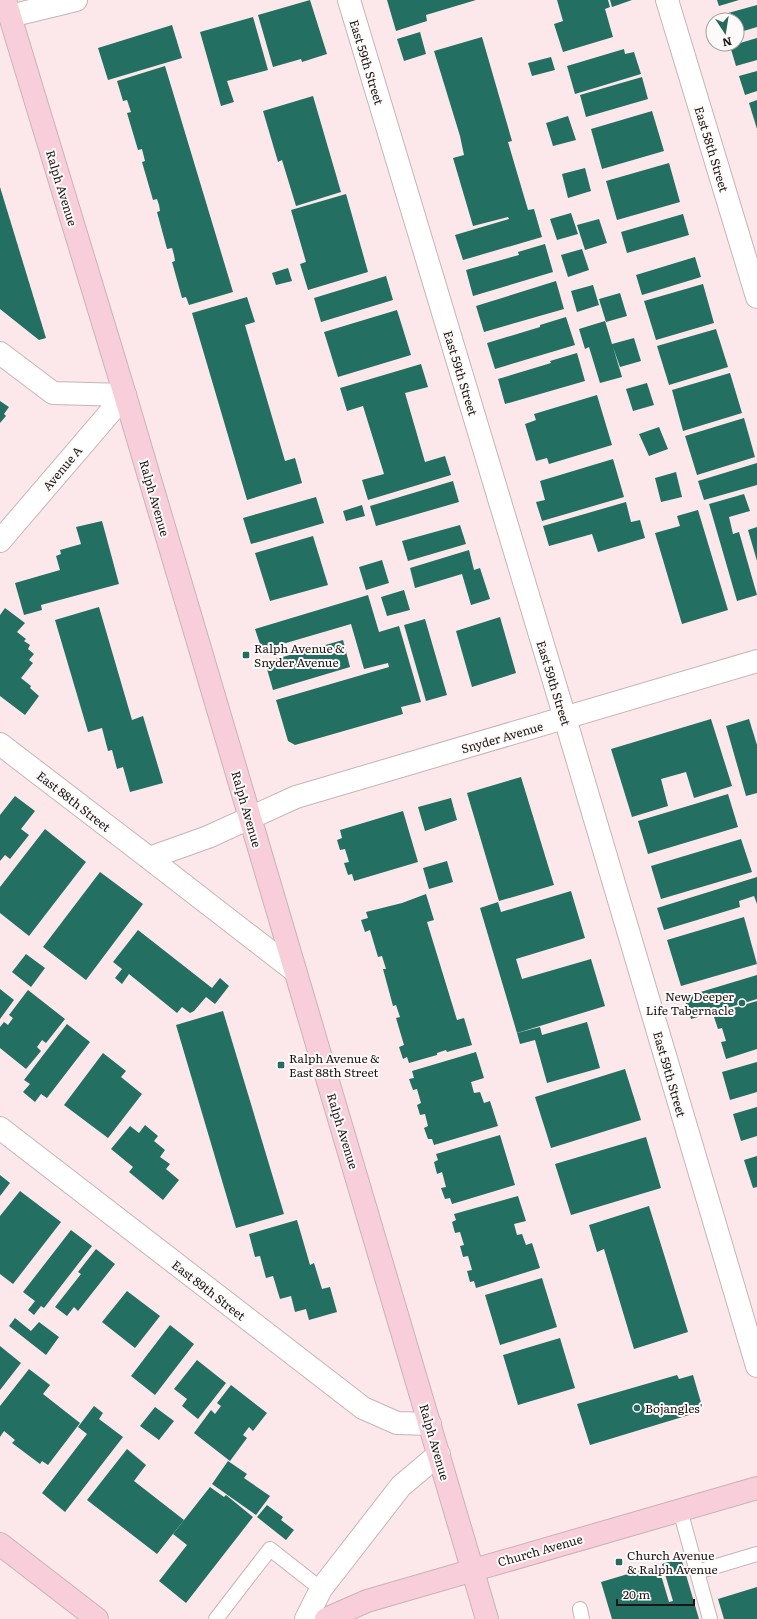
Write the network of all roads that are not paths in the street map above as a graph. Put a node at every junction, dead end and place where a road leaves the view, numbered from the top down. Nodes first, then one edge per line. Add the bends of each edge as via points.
1 (76, 0) edge
2 (349, 0) edge
3 (667, 0) edge
4 (7, 8) edge
5 (757, 297) edge
6 (0, 353) edge
7 (125, 395) junction
8 (0, 541) edge
9 (757, 661) edge
10 (565, 718) junction
11 (0, 744) edge
12 (249, 818) junction
13 (149, 858) junction
14 (295, 971) junction
15 (0, 1128) edge
16 (757, 1366) edge
17 (430, 1424) junction
18 (438, 1454) junction
19 (757, 1488) edge
20 (680, 1510) junction
21 (0, 1544) edge
22 (757, 1554) edge
23 (472, 1569) junction
24 (697, 1572) junction
25 (321, 1589) junction
26 (97, 1619) edge
27 (216, 1619) edge
28 (306, 1619) edge
29 (326, 1619) edge
30 (487, 1619) edge
31 (710, 1619) edge

1 - 4 street
2 - 10 street, East 59th Street
3 - 5 street, East 58th Street
4 - 7 main road, Ralph Avenue
6 - 7 street via 53,393
7 - 8 street, Avenue A
7 - 12 main road, Ralph Avenue
9 - 10 street, Snyder Avenue
10 - 12 street, Snyder Avenue via 296,797
10 - 16 street, East 59th Street
11 - 13 street, East 88th Street
12 - 13 street via 208,837
12 - 14 main road, Ralph Avenue
13 - 14 street, East 88th Street
14 - 17 main road, Ralph Avenue
15 - 17 street, East 89th Street via 363,1408 397,1422
17 - 18 main road, Ralph Avenue
18 - 23 main road, Ralph Avenue
18 - 25 street via 401,1486
19 - 20 main road, Church Avenue
20 - 23 main road, Church Avenue
20 - 24 lane
21 - 26 main road
22 - 24 lane
23 - 29 main road, Church Avenue via 367,1601
23 - 30 main road, Ralph Avenue
24 - 31 lane
25 - 27 lane via 270,1550
25 - 28 street

